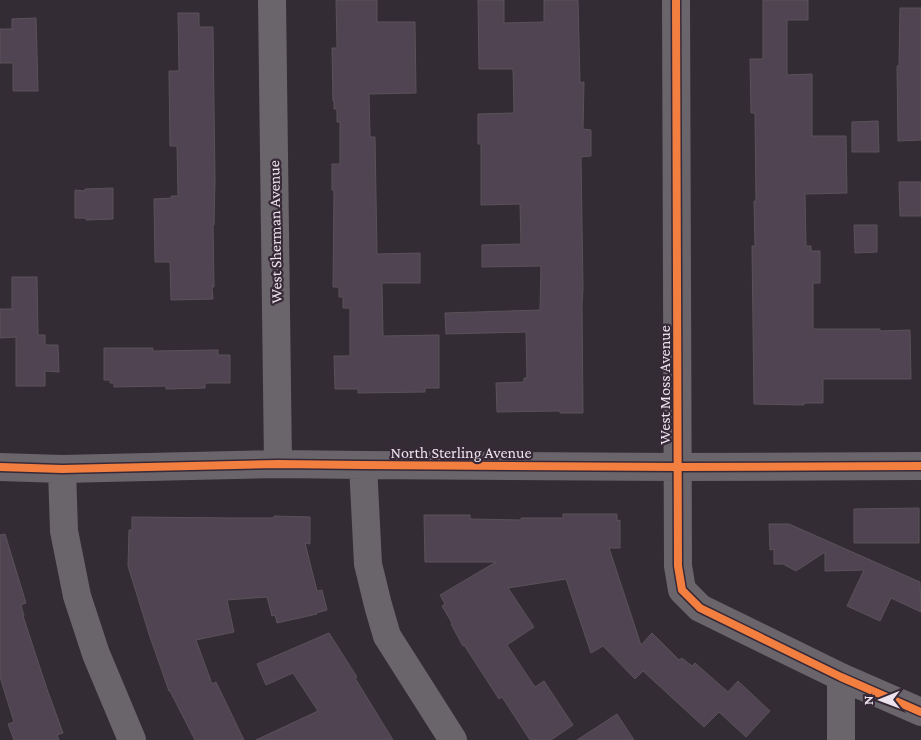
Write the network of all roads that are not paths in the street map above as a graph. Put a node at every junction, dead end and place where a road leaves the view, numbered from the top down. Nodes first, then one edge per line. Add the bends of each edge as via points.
1 (272, 0) edge
2 (676, 0) edge
3 (278, 464) junction
4 (362, 465) junction
5 (921, 466) edge
6 (0, 467) edge
7 (678, 467) junction
8 (62, 469) junction
9 (841, 677) junction
10 (921, 712) edge
11 (132, 740) edge
12 (453, 740) edge
13 (841, 740) edge

1 - 3 street, West Sherman Avenue
2 - 7 street, West Moss Avenue
3 - 4 street, North Sterling Avenue
3 - 8 street, North Sterling Avenue
4 - 7 street, North Sterling Avenue
4 - 12 street via 368,564 387,636
5 - 7 street, North Sterling Avenue
6 - 8 street, North Sterling Avenue
7 - 9 street, West Moss Avenue via 678,566 682,590 700,608
8 - 11 street via 64,531 77,596 96,654
9 - 10 street, West Moss Avenue
9 - 13 street

